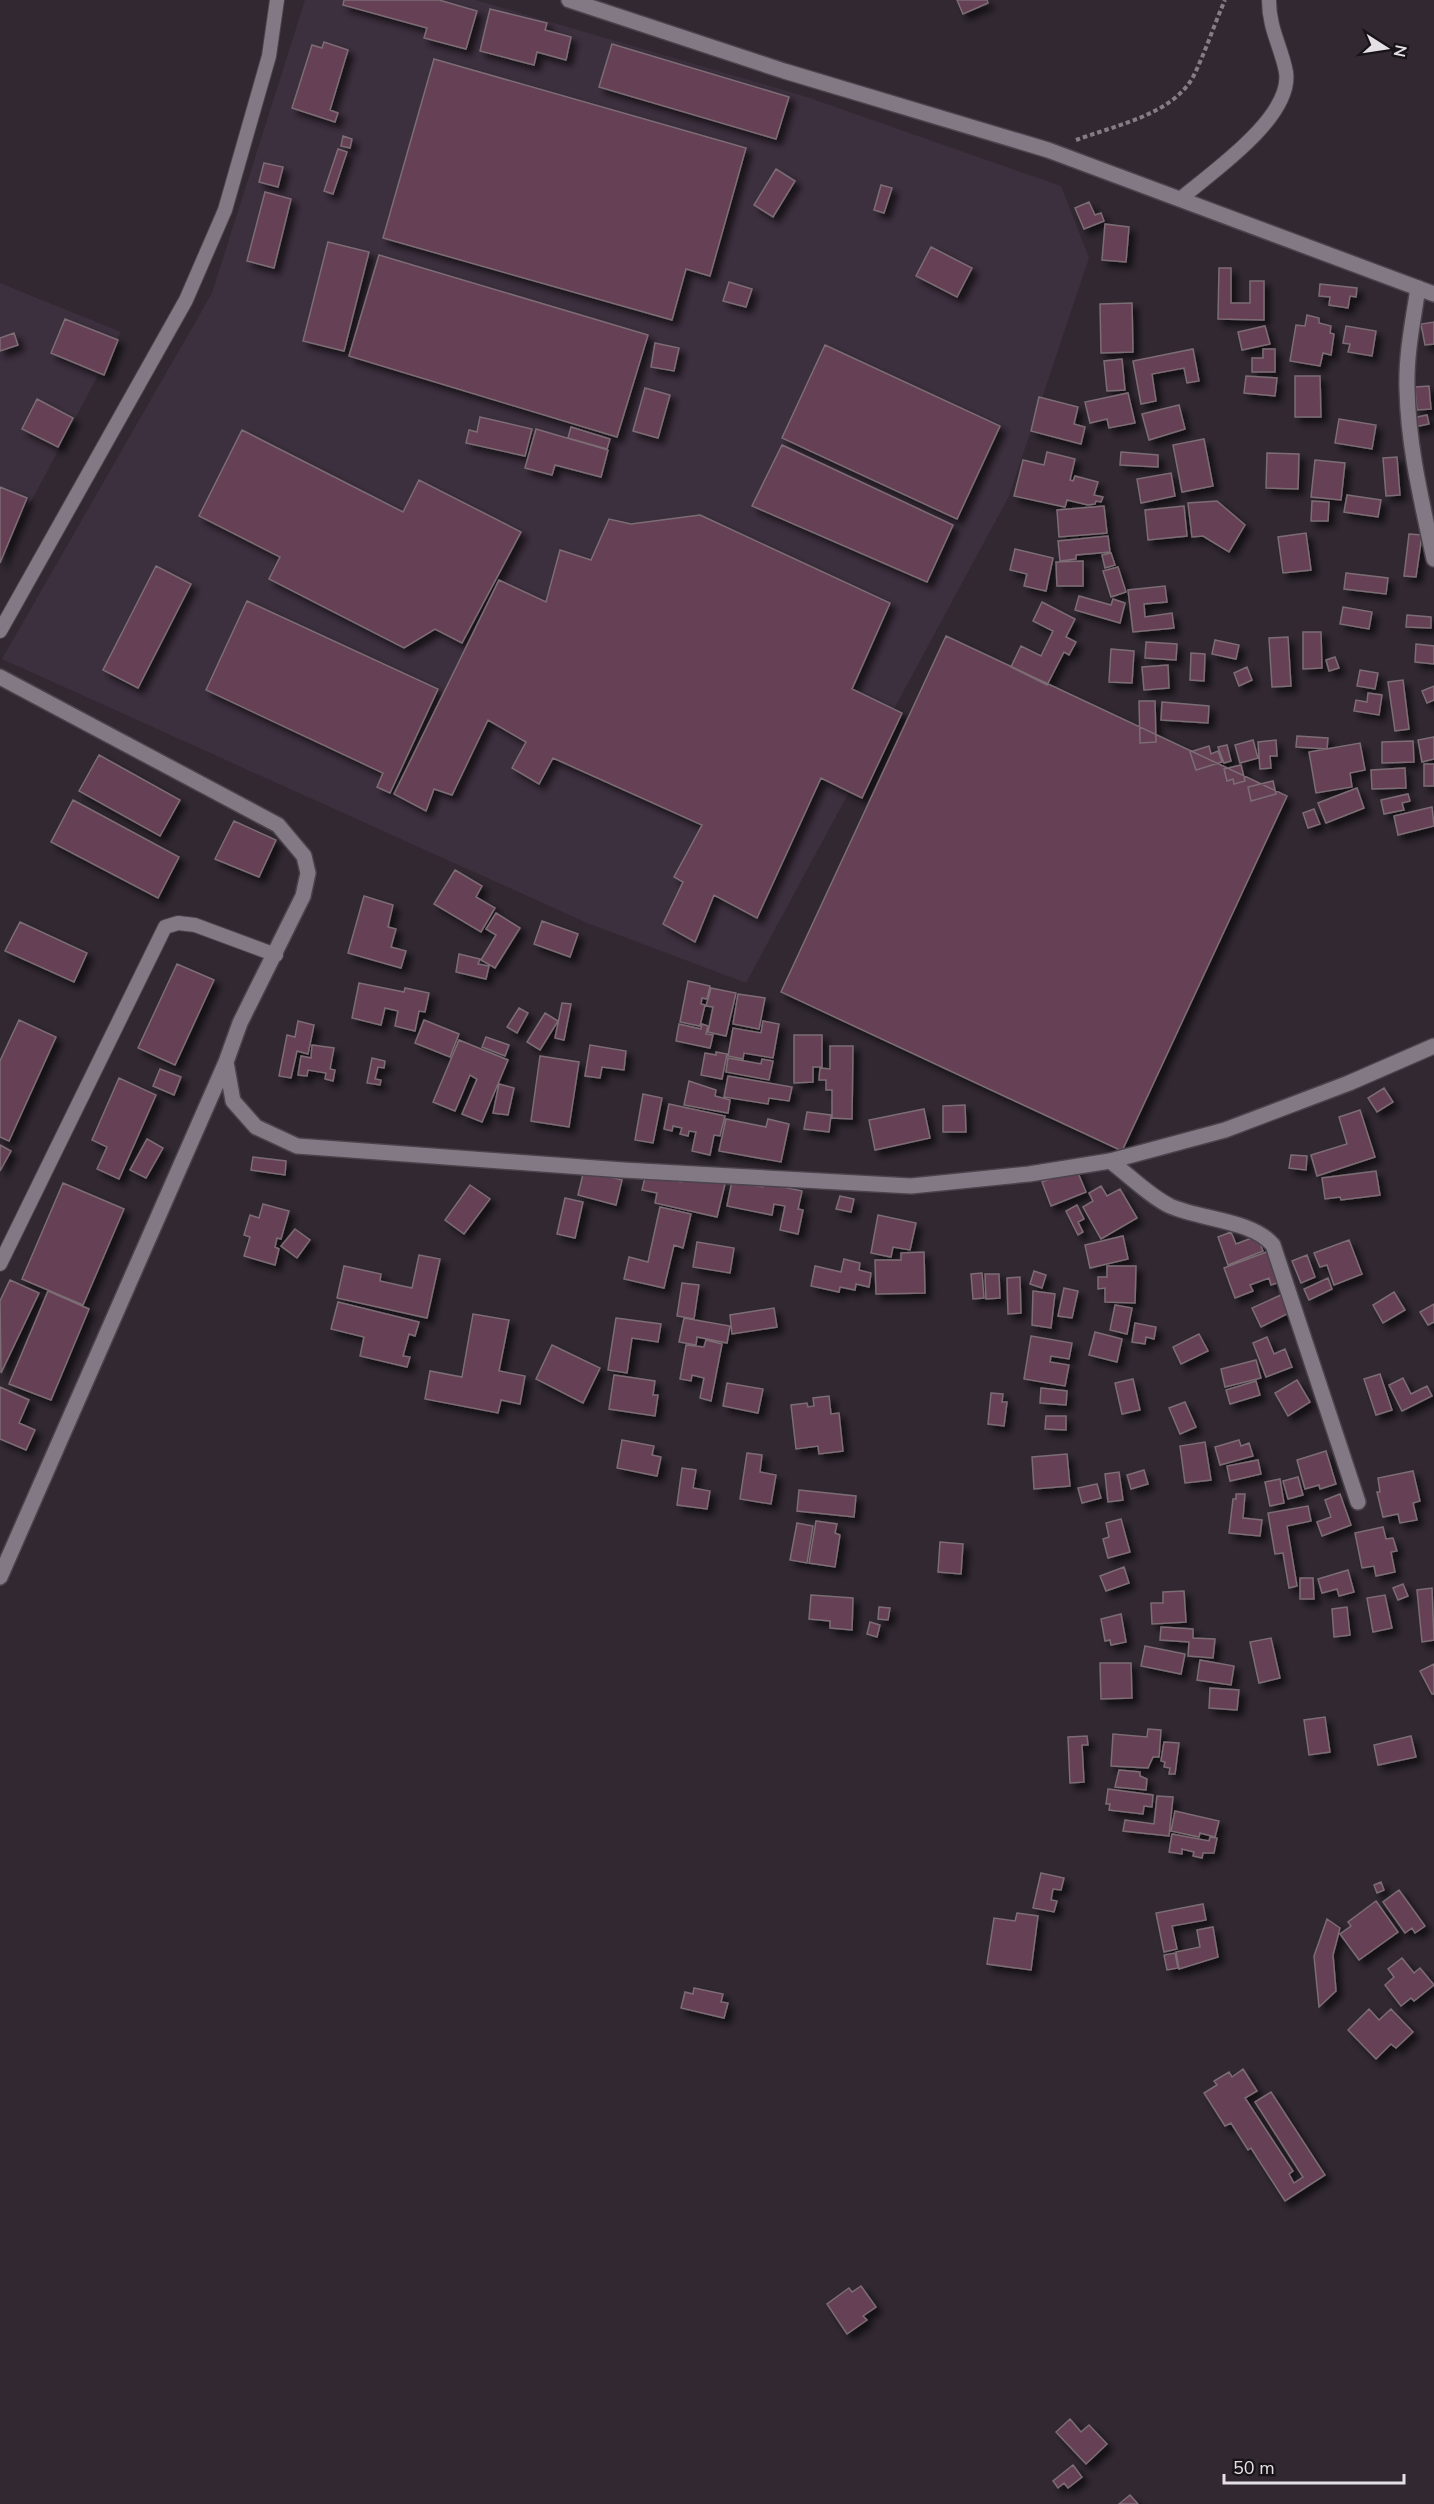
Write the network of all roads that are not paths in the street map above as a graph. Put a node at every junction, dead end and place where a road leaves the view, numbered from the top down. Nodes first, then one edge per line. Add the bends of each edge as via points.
1 (277, 0) edge
2 (569, 0) edge
3 (1269, 0) edge
4 (1180, 199) junction
5 (1418, 288) junction
6 (1434, 294) edge
7 (1434, 560) edge
8 (0, 631) edge
9 (0, 677) edge
10 (276, 954) junction
11 (1434, 1046) edge
12 (226, 1062) junction
13 (1110, 1161) junction
14 (0, 1264) edge
15 (1358, 1502) dead end
16 (0, 1576) edge

1 - 8 lane via 269,56 225,210 186,300
2 - 4 street via 784,71 1048,150
3 - 4 lane via 1273,35 1286,71 1282,100 1244,146
4 - 5 street
5 - 6 street
5 - 7 street via 1407,387 1412,458
9 - 10 street via 278,825 304,856 308,873 303,897
10 - 12 street via 240,1023
10 - 14 lane via 195,925 178,923 165,927
11 - 13 street via 1225,1130
12 - 13 street via 233,1101 256,1127 297,1146 911,1186
12 - 16 street
13 - 15 street via 1167,1204 1197,1217 1253,1228 1273,1245

